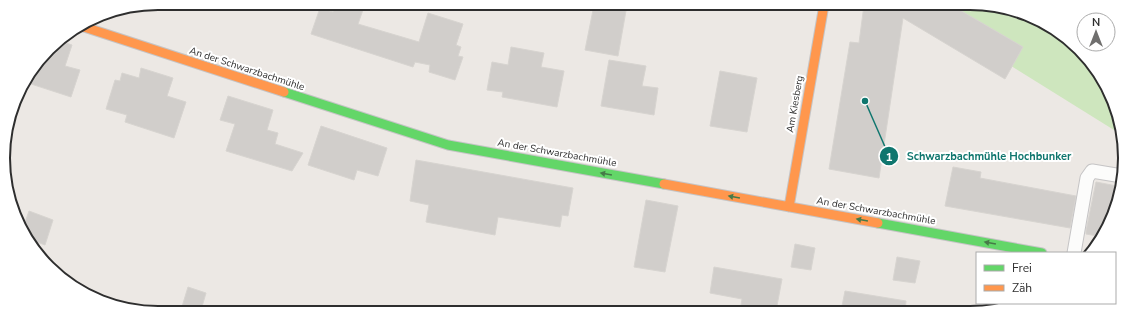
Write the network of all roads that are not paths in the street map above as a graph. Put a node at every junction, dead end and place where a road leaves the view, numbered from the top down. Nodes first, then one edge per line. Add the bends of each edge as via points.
1 (823, 10) edge
2 (87, 28) edge
3 (1117, 175) edge
4 (789, 207) junction
5 (1036, 252) edge
6 (1074, 252) edge

1 - 4 street, Am Kiesberg
4 -> 2 street, An der Schwarzbachmühle via 448,145
3 - 6 lane via 1092,171 1087,178
5 -> 4 street, An der Schwarzbachmühle

